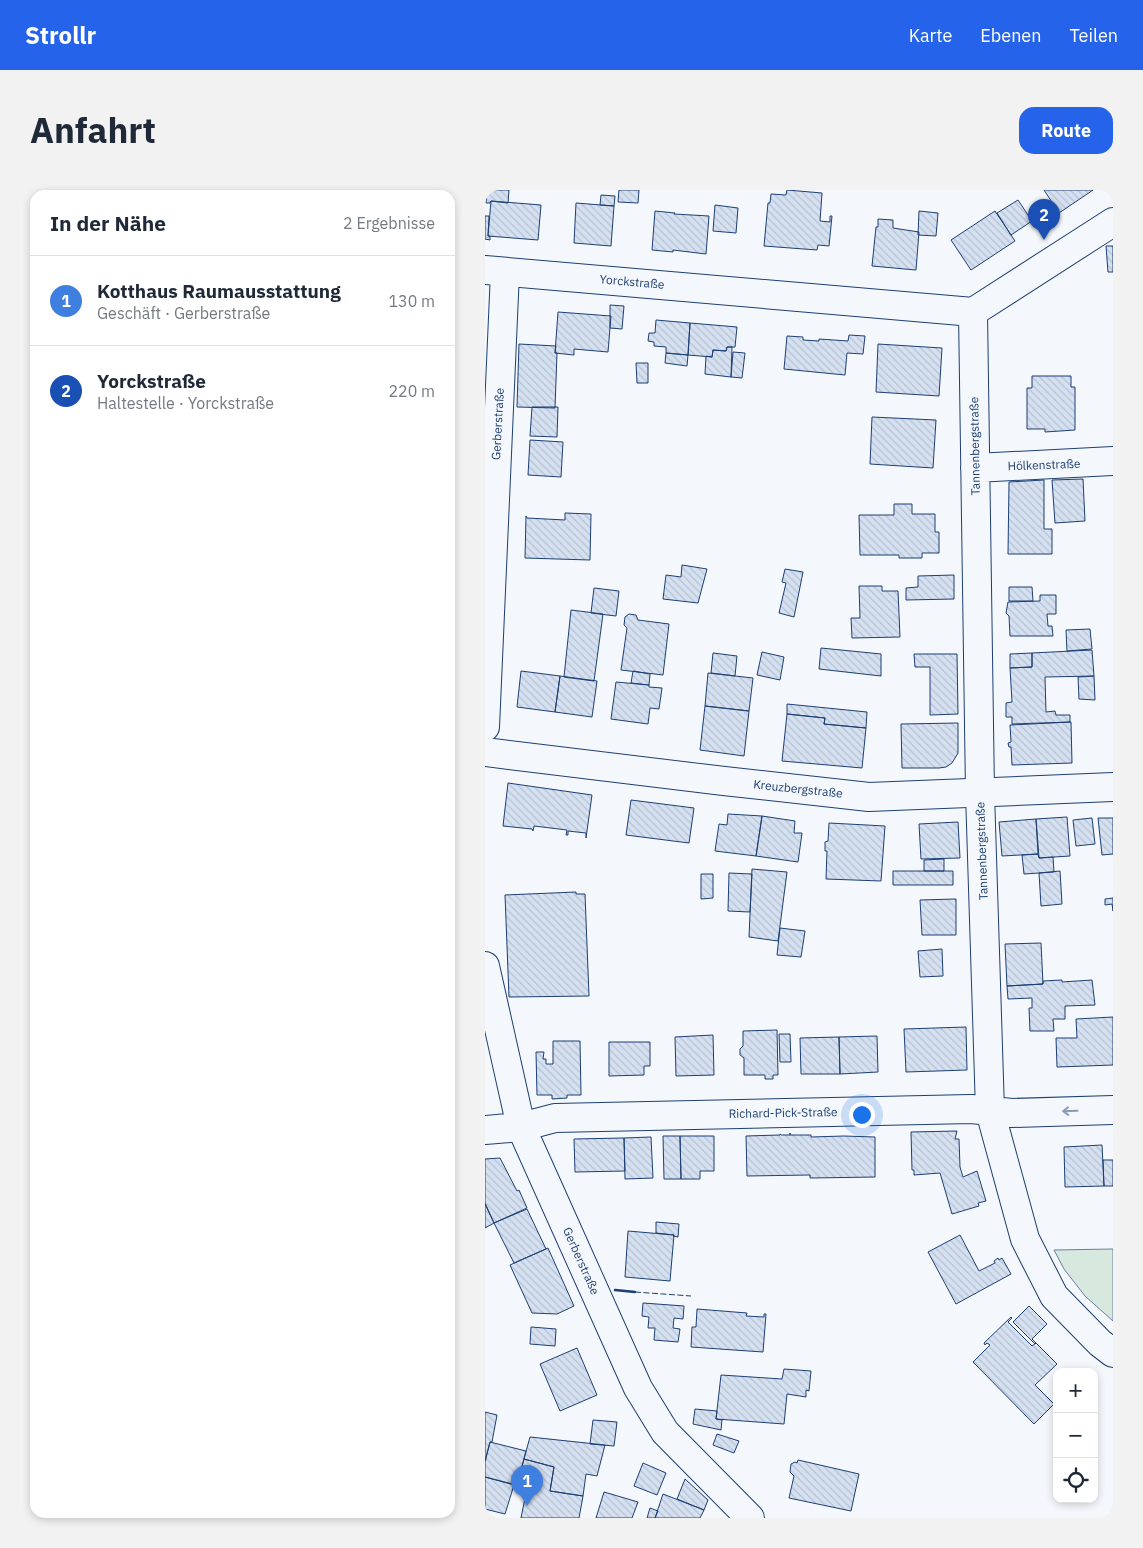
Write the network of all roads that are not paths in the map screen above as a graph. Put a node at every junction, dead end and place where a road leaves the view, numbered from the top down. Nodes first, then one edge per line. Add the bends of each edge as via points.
1 (1113, 222) edge
2 (495, 271) edge
3 (973, 312) junction
4 (1113, 462) edge
5 (975, 468) junction
6 (485, 727) edge
7 (485, 752) edge
8 (1113, 787) edge
9 (980, 793) junction
10 (485, 966) edge
11 (1113, 1110) edge
12 (990, 1111) junction
13 (521, 1127) junction
14 (485, 1130) edge
15 (1113, 1353) edge
16 (750, 1518) edge

1 - 3 street
2 - 3 street, Yorckstraße
2 - 6 street, Gerberstraße
3 - 5 street, Tannenbergstraße
4 - 5 street, Hölkenstraße
5 - 9 street, Tannenbergstraße
7 - 9 street, Kreuzbergstraße via 869,797
8 - 9 street, Kreuzbergstraße
9 - 12 street, Tannenbergstraße
10 - 13 street, Gerberstraße
11 -> 12 street, Richard-Pick-Straße
12 - 13 street, Richard-Pick-Straße via 555,1118
12 - 15 street, Tannenbergstraße via 1025,1239 1054,1296
13 - 14 street, Richard-Pick-Straße
13 - 16 street, Gerberstraße via 638,1388 665,1432

